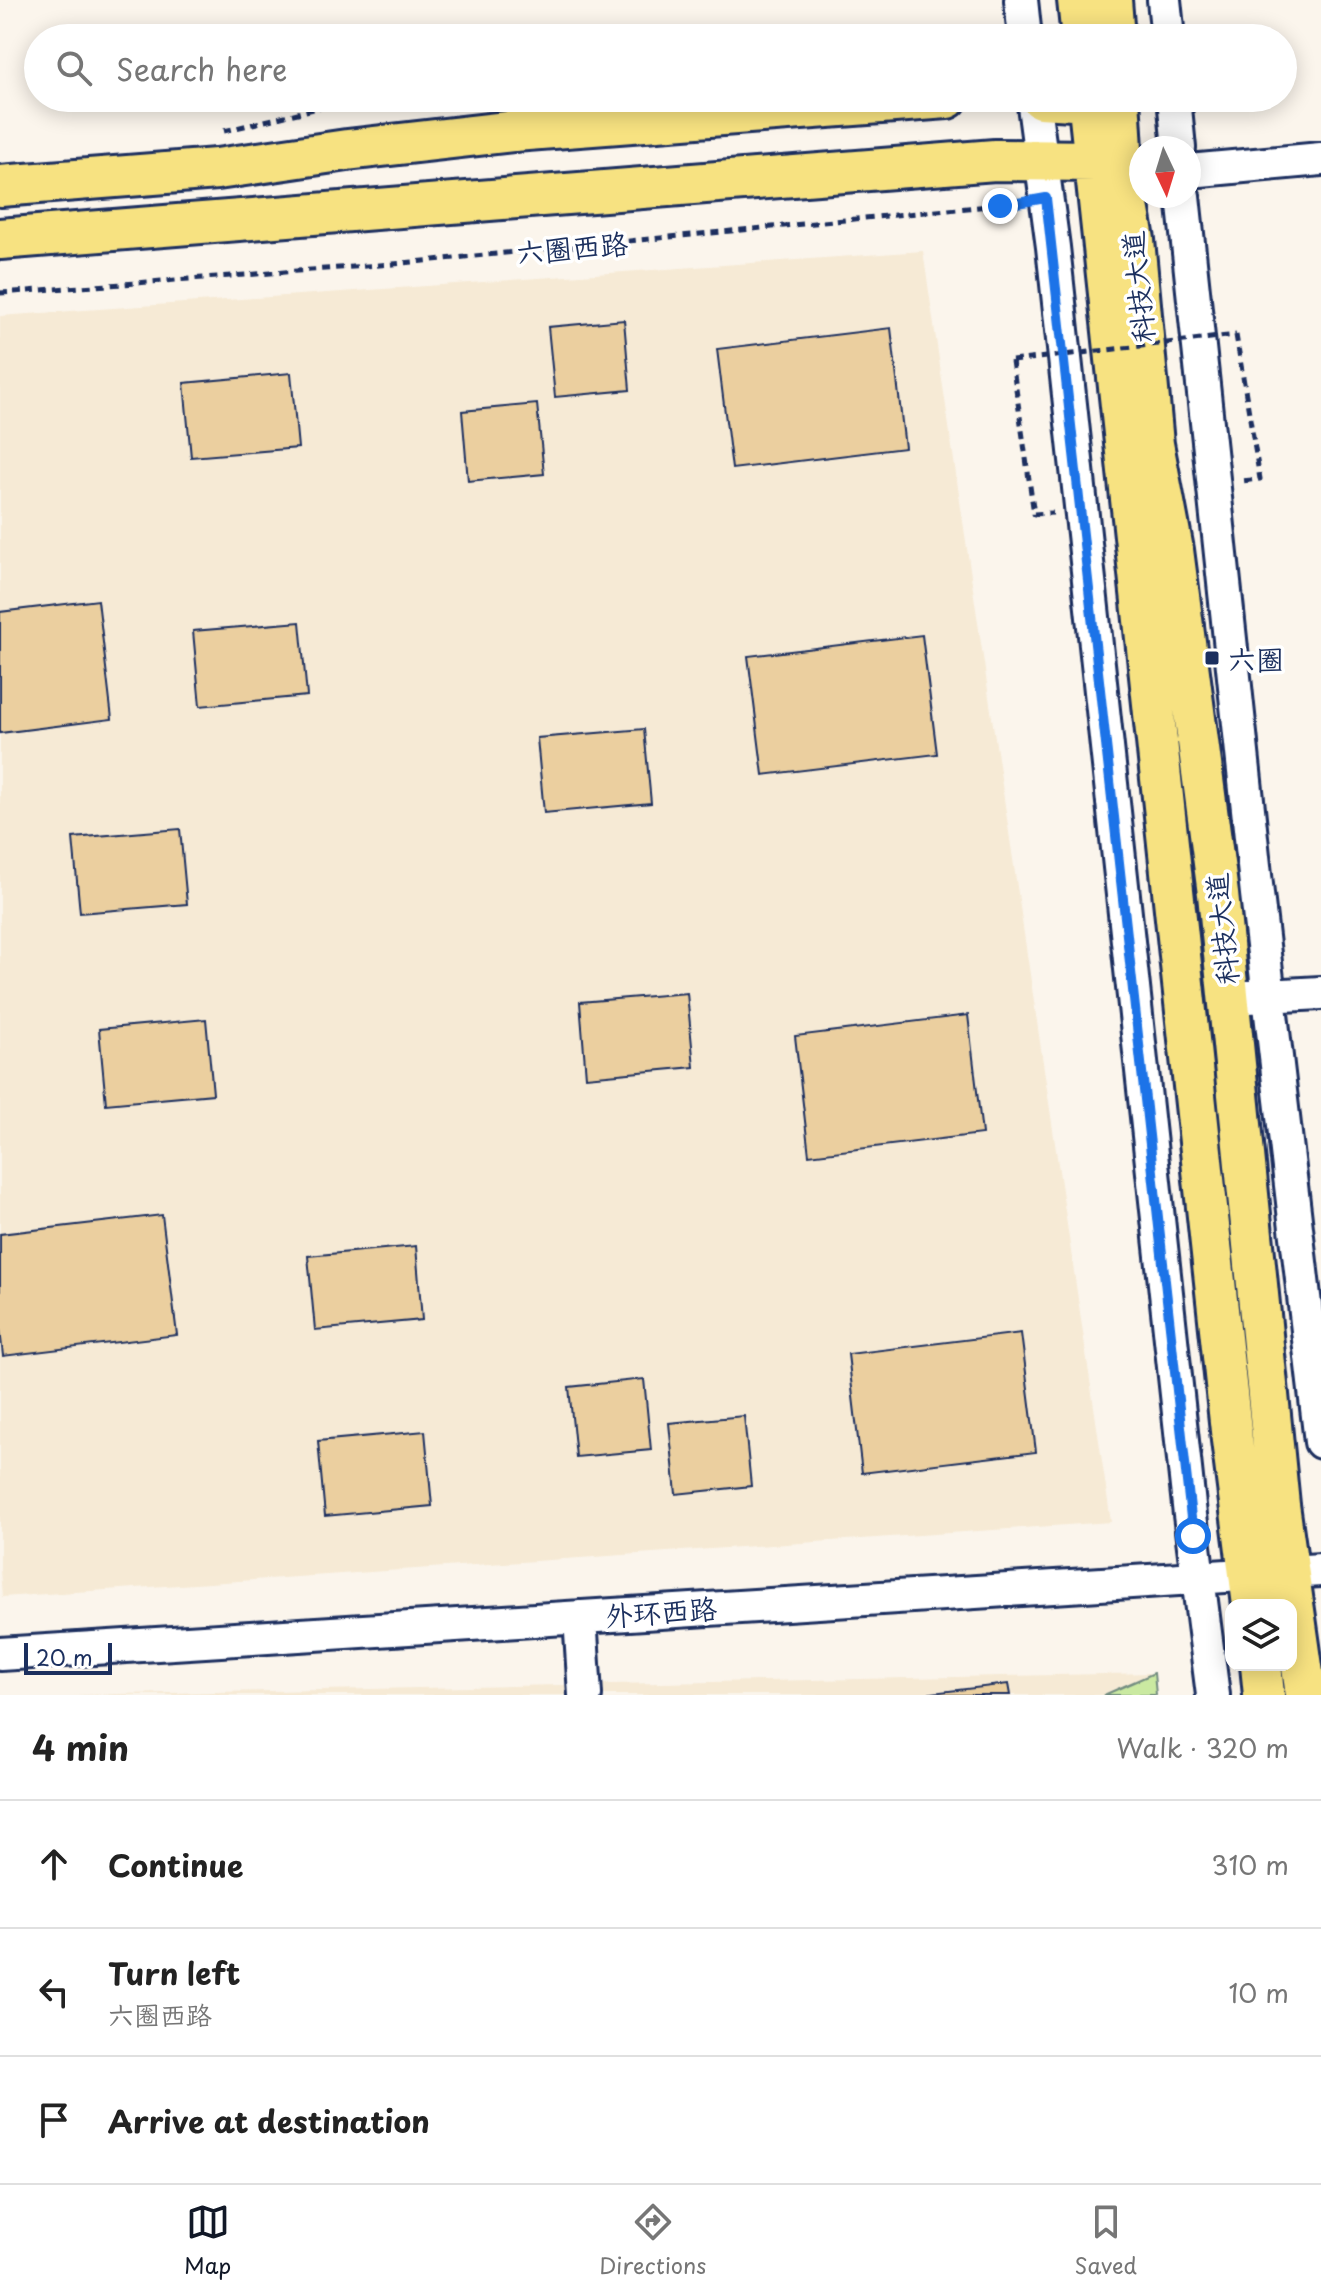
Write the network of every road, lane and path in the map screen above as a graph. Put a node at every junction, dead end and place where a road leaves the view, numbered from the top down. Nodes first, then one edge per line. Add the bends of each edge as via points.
1 (1021, 0) edge
2 (1078, 0) edge
3 (1111, 0) edge
4 (1164, 0) edge
5 (1024, 24) edge
6 (1081, 24) edge
7 (1113, 24) edge
8 (1167, 24) edge
9 (300, 112) edge
10 (763, 112) edge
11 (1035, 112) edge
12 (1103, 112) edge
13 (1175, 112) edge
14 (220, 131) dead end
15 (1178, 136) edge
16 (1321, 159) edge
17 (1120, 165) edge
18 (1201, 170) edge
19 (1044, 179) junction
20 (0, 186) edge
21 (1184, 208) edge
22 (0, 239) edge
23 (0, 293) edge
24 (1260, 479) dead end
25 (1034, 514) dead end
26 (1321, 993) edge
27 (1269, 996) junction
28 (1229, 999) junction
29 (1321, 1442) edge
30 (1305, 1572) edge
31 (1198, 1577) junction
32 (1251, 1589) edge
33 (580, 1617) junction
34 (0, 1654) edge
35 (1262, 1671) edge
36 (585, 1695) edge
37 (1213, 1695) edge
38 (1264, 1695) edge
39 (1306, 1695) edge

1 - 5 street
2 - 6 main road
3 - 7 main road
4 - 8 street
9 - 14 path
10 - 20 main road via 514,131 217,169
11 - 19 street
12 - 17 main road
13 - 15 street
16 - 18 street
17 - 19 main road, 六圈西路
17 - 28 main road, 科技大道
17 - 32 main road, 科技大道
19 - 22 main road, 六圈西路 via 979,161
19 - 23 path, 六圈西路 via 1000,206 408,262
19 - 31 street
21 - 27 street
24 - 25 path, bridge via 1236,335 1012,361
26 - 27 street
27 - 28 street
27 - 29 street
28 - 30 main road, 科技大道 via 1279,1505
30 - 32 street, 外环西路
30 - 39 main road, 科技大道
31 - 32 street, 外环西路
31 - 33 street, 外环西路
31 - 37 street
33 - 34 street, 外环西路
33 - 36 street
35 - 38 main road

